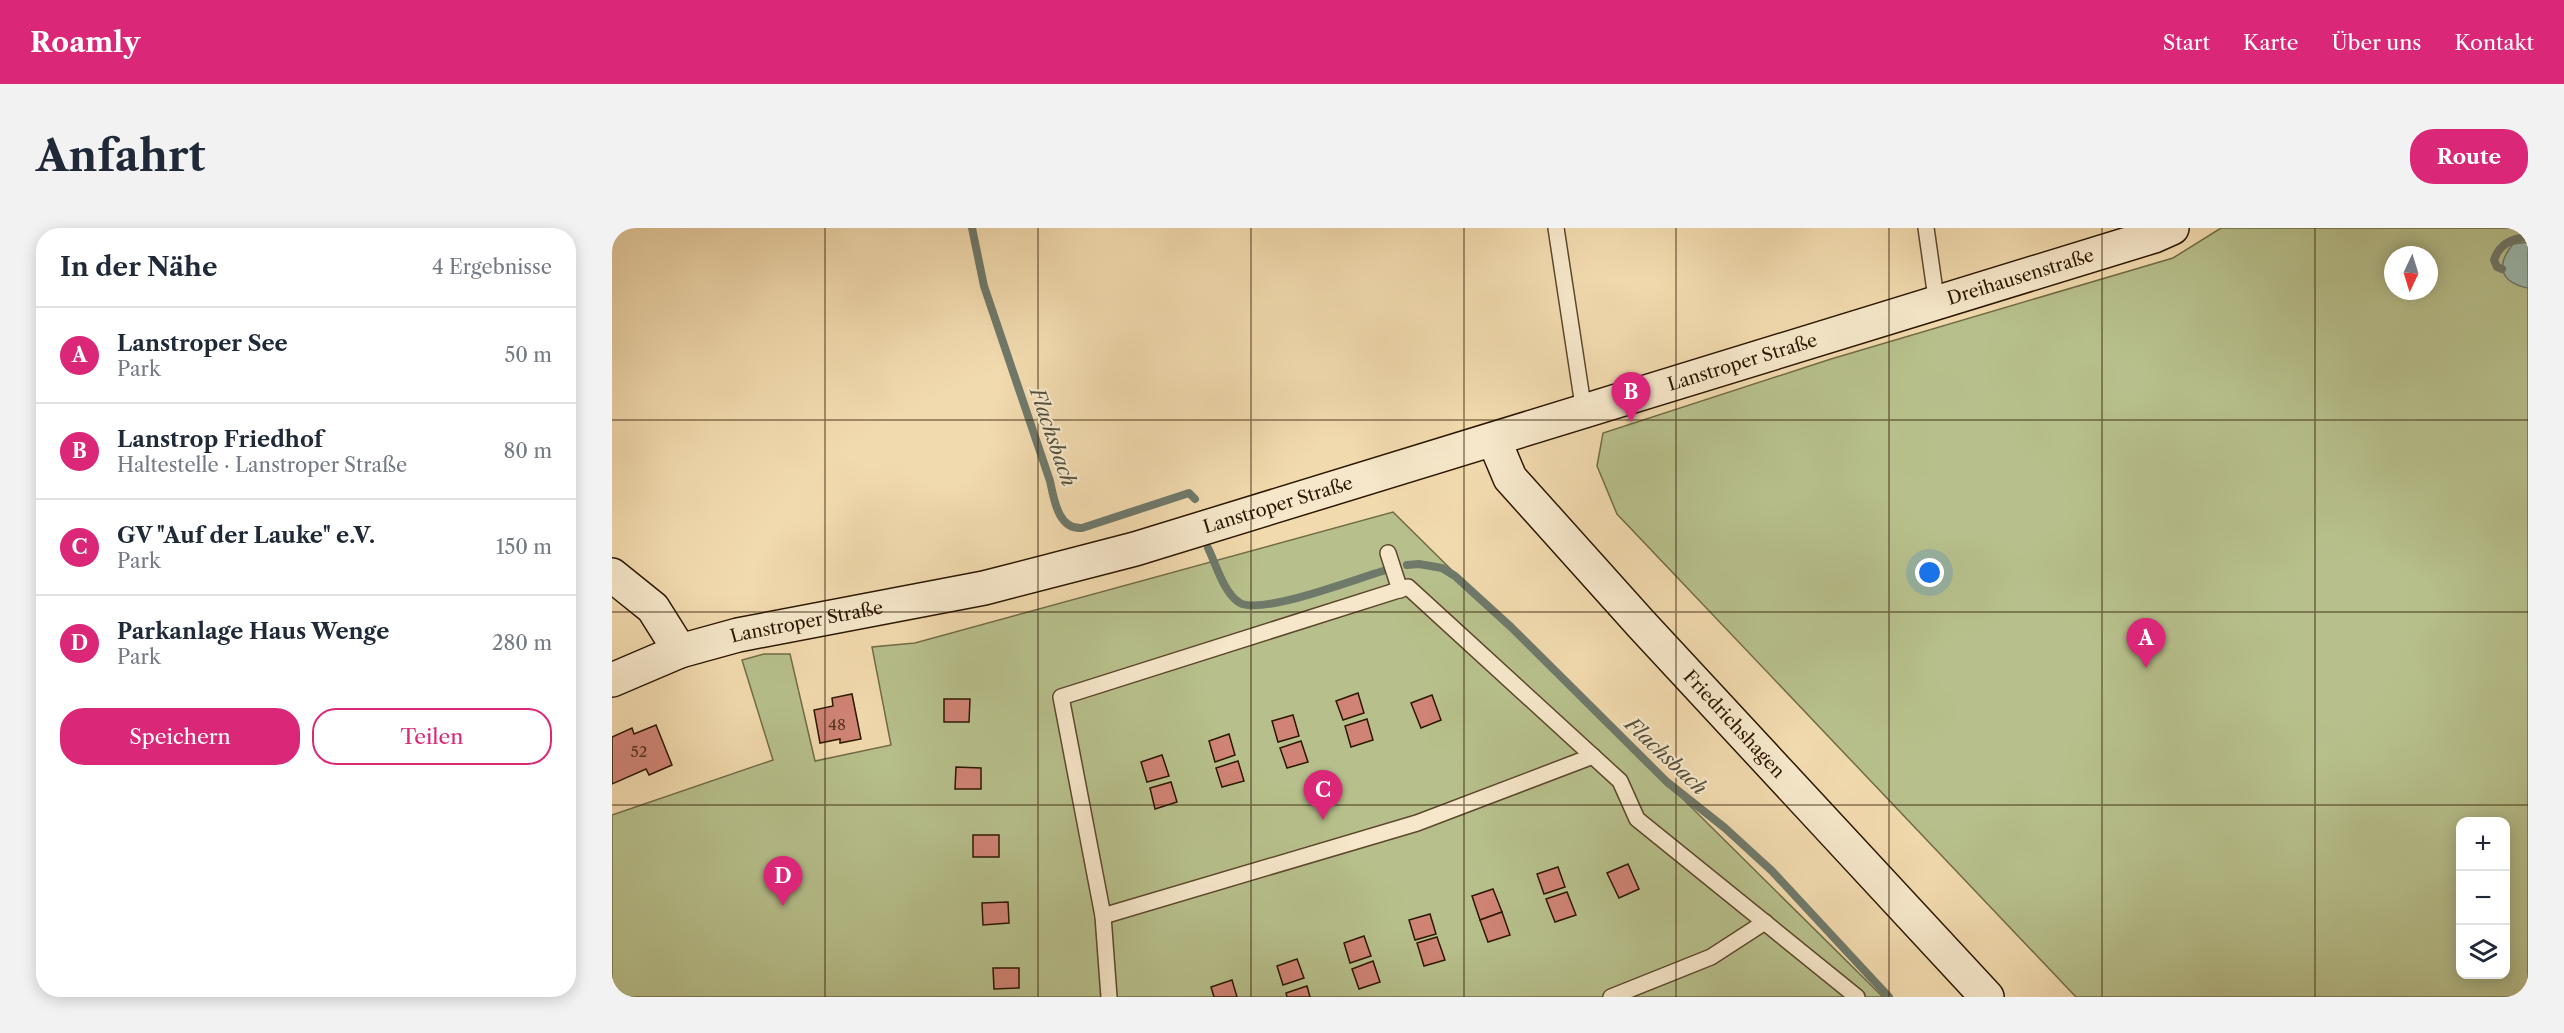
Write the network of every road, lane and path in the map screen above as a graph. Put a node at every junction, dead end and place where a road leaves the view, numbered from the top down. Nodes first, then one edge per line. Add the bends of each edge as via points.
1 (1556, 228) edge
2 (1926, 228) edge
3 (2172, 228) edge
4 (1937, 304) junction
5 (1584, 412) junction
6 (1494, 440) junction
7 (1388, 553) dead end
8 (612, 575) edge
9 (1400, 590) junction
10 (680, 651) junction
11 (612, 680) edge
12 (1593, 756) junction
13 (1103, 916) junction
14 (1765, 922) junction
15 (1109, 997) edge
16 (1611, 997) edge
17 (1857, 997) edge
18 (1987, 997) edge

1 - 5 lane
2 - 4 lane
3 - 4 main road, Dreihausenstraße
4 - 5 main road, Lanstroper Straße
5 - 6 main road, Lanstroper Straße
6 - 10 main road, Lanstroper Straße via 1124,552 984,588 778,627
6 - 18 main road, Friedrichshagen via 1510,478
7 - 9 lane
8 - 10 main road via 653,608
9 - 12 lane via 1408,587
9 - 13 lane via 1061,697
10 - 11 main road, Lanstroper Straße
12 - 13 lane via 1417,823
12 - 14 lane via 1620,781 1637,819
13 - 15 lane
14 - 16 lane via 1711,957
14 - 17 lane

